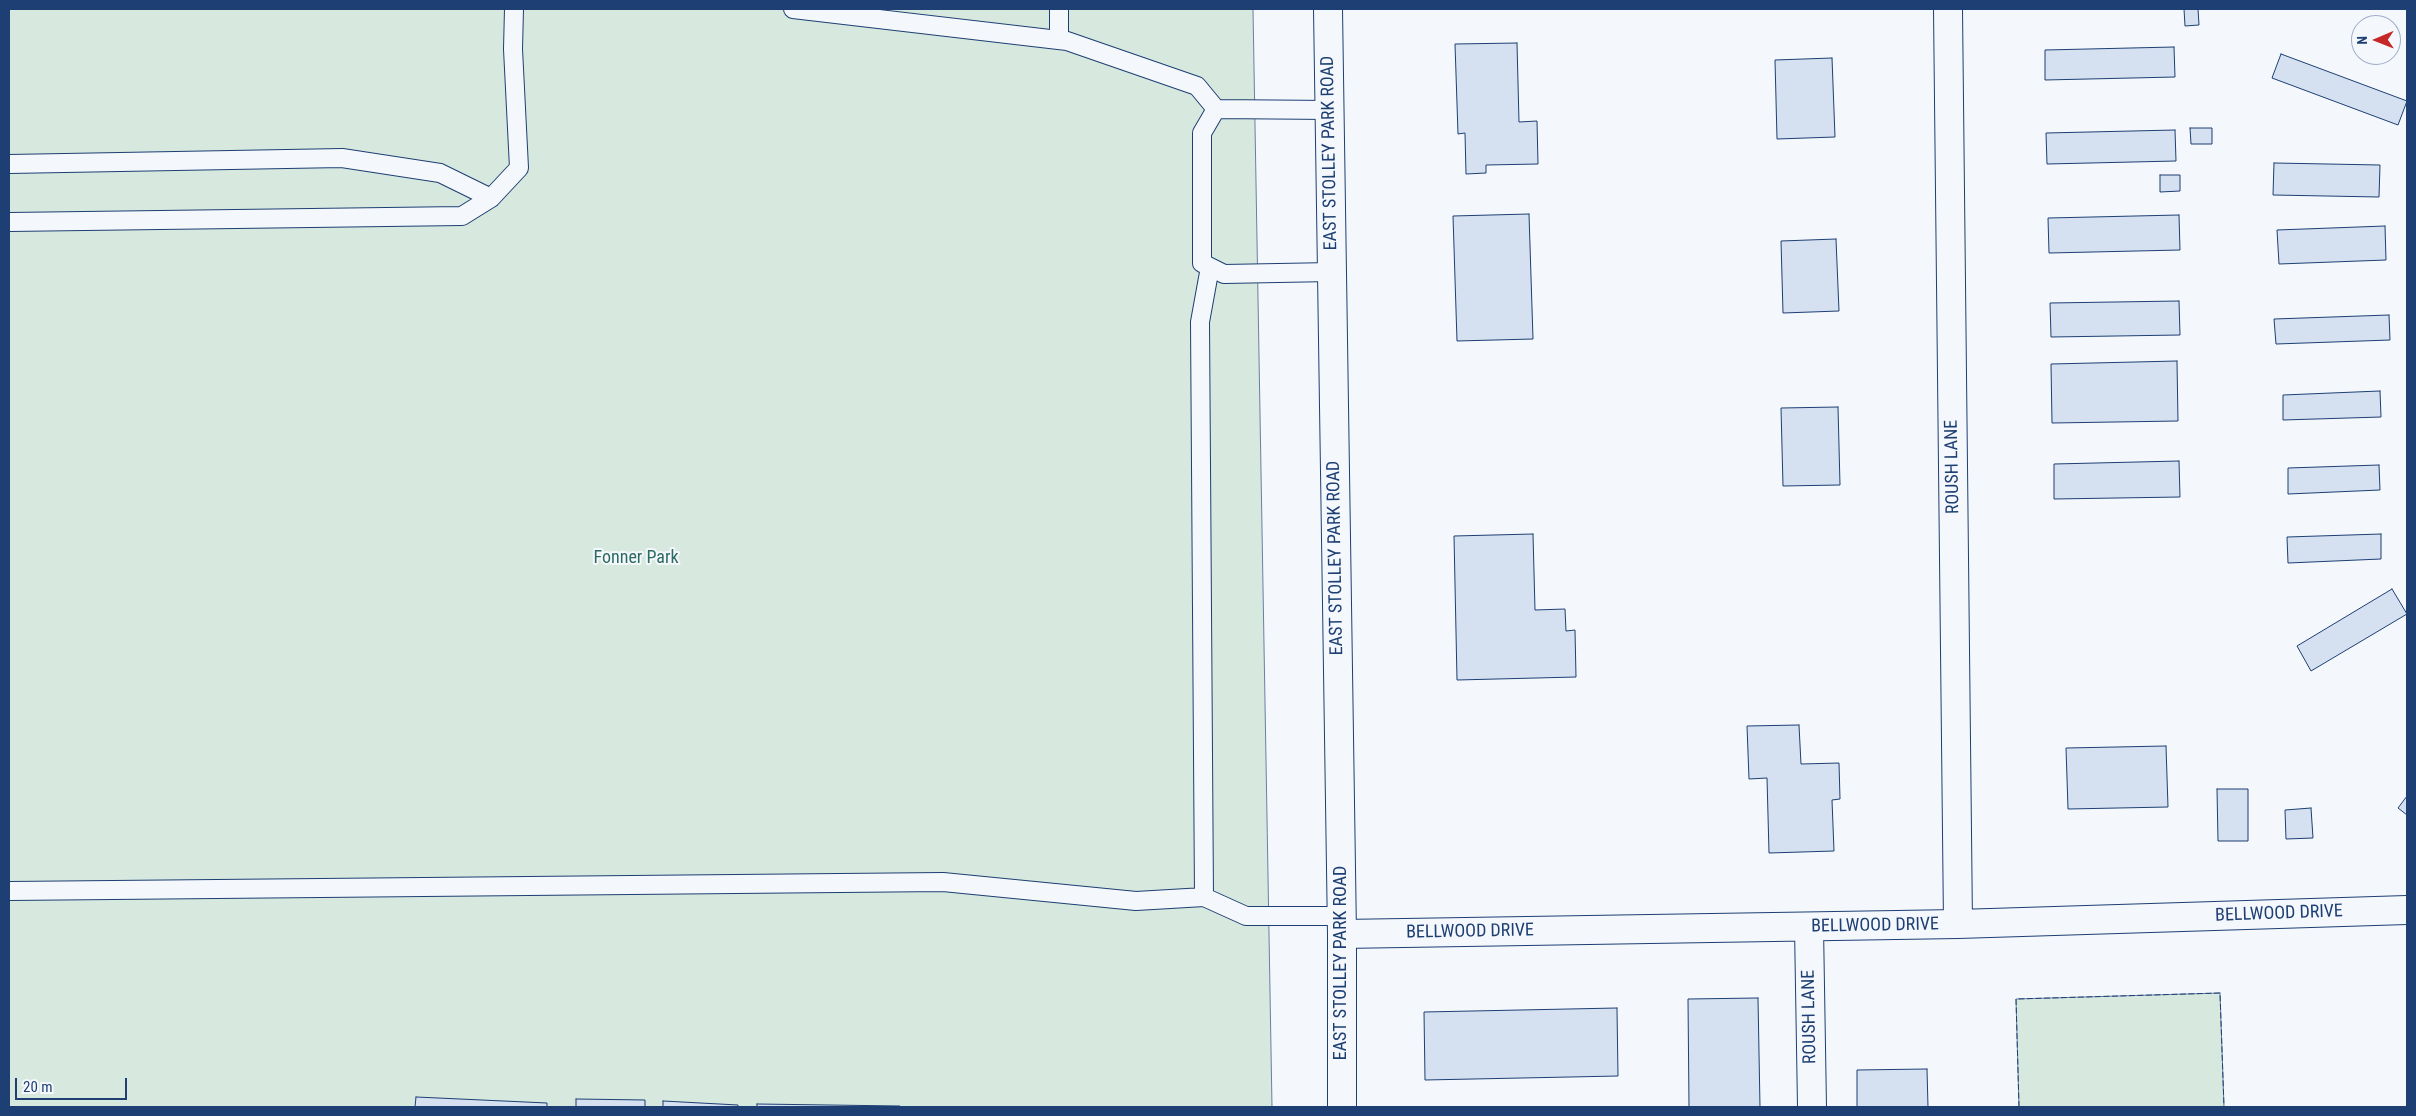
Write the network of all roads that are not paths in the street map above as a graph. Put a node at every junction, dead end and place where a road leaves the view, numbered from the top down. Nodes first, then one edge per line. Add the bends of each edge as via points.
1 (514, 9) edge
2 (793, 9) edge
3 (1058, 9) edge
4 (1328, 9) edge
5 (1948, 9) edge
6 (1059, 40) junction
7 (1216, 109) junction
8 (1330, 110) junction
9 (9, 164) edge
10 (491, 198) junction
11 (9, 222) edge
12 (1210, 267) junction
13 (1332, 272) junction
14 (9, 891) edge
15 (1204, 897) junction
16 (2407, 910) edge
17 (1958, 924) junction
18 (1342, 925) junction
19 (1809, 926) junction
20 (1342, 1107) edge
21 (1812, 1107) edge

1 - 10 lane via 519,168
2 - 6 lane
3 - 6 lane
4 - 8 street, EAST STOLLEY PARK ROAD
5 - 17 street, ROUSH LANE
6 - 7 lane via 1196,86
7 - 8 lane
7 - 12 lane via 1202,133 1202,263
8 - 13 street, EAST STOLLEY PARK ROAD
9 - 10 lane via 342,158 440,173
10 - 11 lane via 462,216
12 - 13 lane via 1224,274
12 - 15 lane via 1200,322
13 - 18 street, EAST STOLLEY PARK ROAD
14 - 15 lane via 943,882 1136,901
15 - 18 lane via 1246,916
16 - 17 street, BELLWOOD DRIVE
17 - 19 street, BELLWOOD DRIVE
18 - 19 street, BELLWOOD DRIVE
18 - 20 street, EAST STOLLEY PARK ROAD
19 - 21 street, ROUSH LANE

